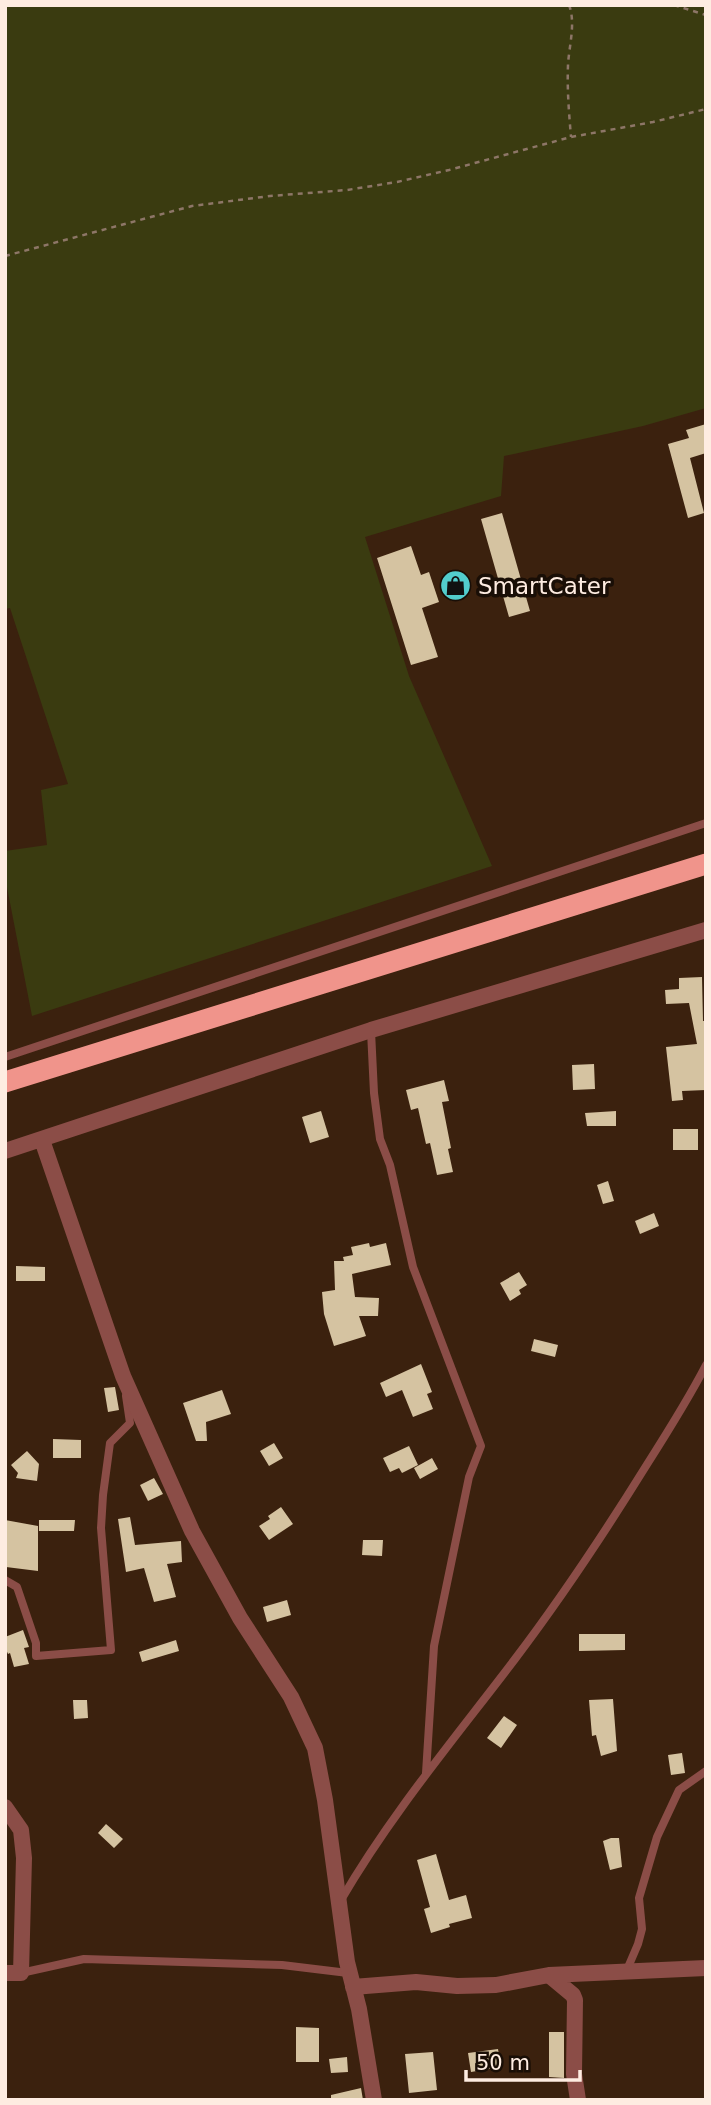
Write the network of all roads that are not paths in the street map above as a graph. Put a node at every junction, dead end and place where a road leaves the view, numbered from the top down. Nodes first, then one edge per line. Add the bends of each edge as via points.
1 (706, 823) edge
2 (703, 864) edge
3 (706, 930) edge
4 (371, 1030) junction
5 (5, 1057) edge
6 (5, 1082) edge
7 (41, 1140) junction
8 (5, 1151) edge
9 (706, 1365) edge
10 (123, 1376) junction
11 (5, 1580) edge
12 (706, 1771) edge
13 (426, 1773) junction
14 (5, 1807) edge
15 (340, 1901) junction
16 (706, 1968) edge
17 (626, 1972) junction
18 (13, 1973) edge
19 (549, 1975) junction
20 (351, 1980) junction
21 (577, 2098) edge
22 (374, 2100) edge

1 - 5 lane
2 - 6 highway
3 - 4 street
4 - 7 street
4 - 13 lane via 380,1139 413,1267 481,1446 469,1477 434,1646
7 - 8 street
7 - 10 street
9 - 13 lane via 613,1519 517,1656
10 - 11 lane via 130,1423 110,1443 101,1528 111,1650 36,1656 36,1643 16,1587
10 - 15 street via 192,1531 291,1697 315,1748
12 - 17 lane via 679,1790 657,1837 639,1898 642,1929
13 - 15 lane
14 - 18 street via 21,1830 24,1858
15 - 20 street
16 - 17 street
17 - 19 street
18 - 20 lane via 84,1959 282,1965
19 - 20 street via 496,1985 457,1986
19 - 21 street via 575,2000
20 - 22 street

